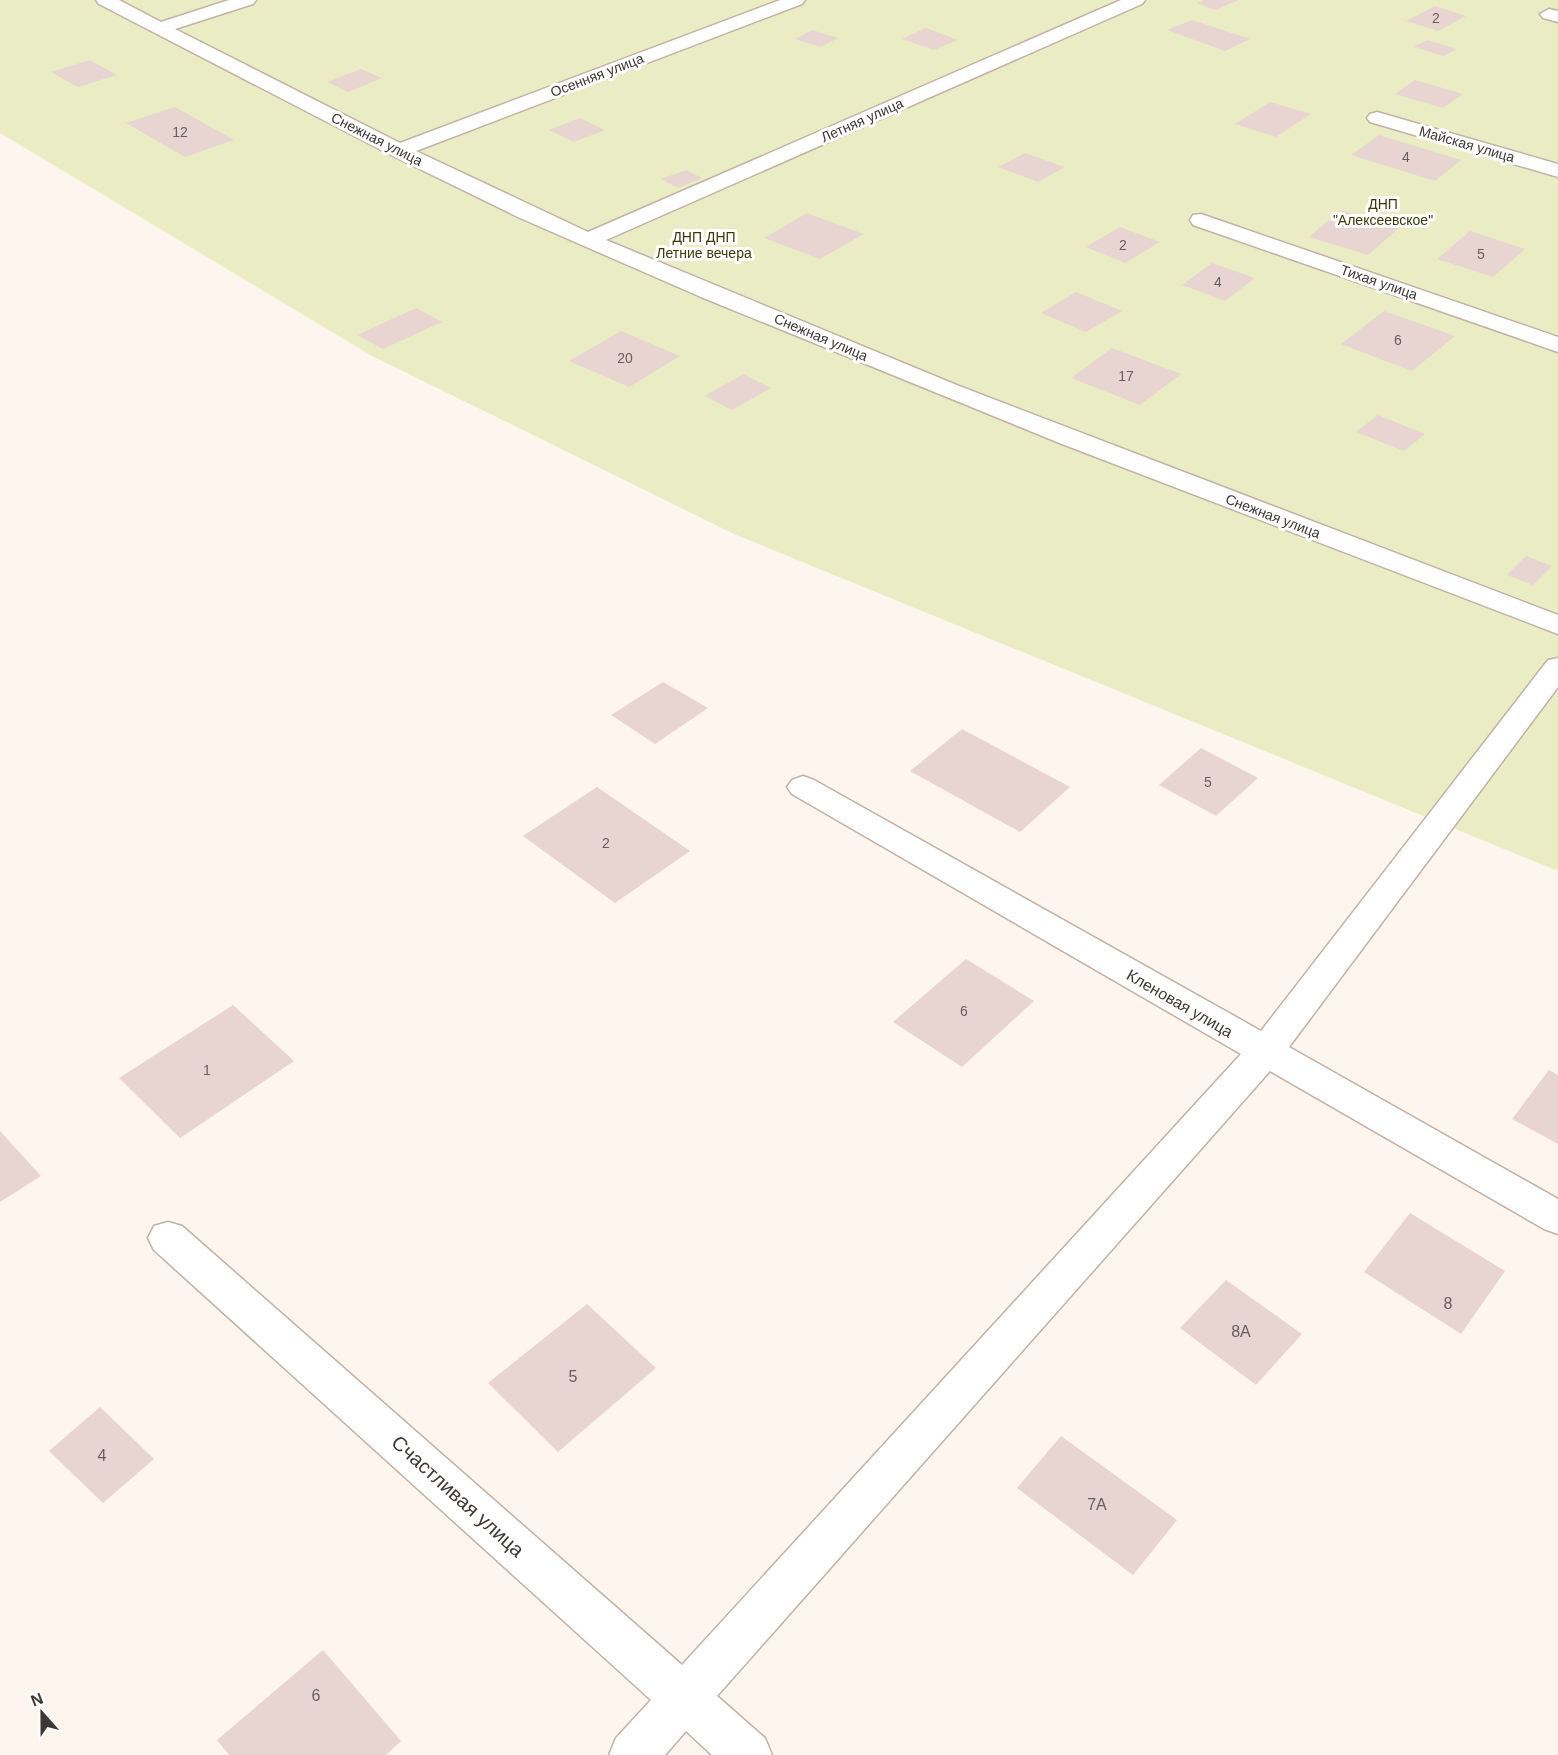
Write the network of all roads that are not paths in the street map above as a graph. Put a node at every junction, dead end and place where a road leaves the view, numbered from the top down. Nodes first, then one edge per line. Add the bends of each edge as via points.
1 (105, 0) edge
2 (247, 0) edge
3 (796, 0) edge
4 (1136, 0) edge
5 (159, 28) junction
6 (1377, 118) dead end
7 (398, 151) junction
8 (1558, 171) edge
9 (1200, 220) dead end
10 (588, 240) junction
11 (1558, 345) edge
12 (1558, 626) edge
13 (1558, 667) edge
14 (803, 787) dead end
15 (1265, 1052) junction
16 (1558, 1218) edge
17 (168, 1238) dead end
18 (684, 1698) junction
19 (633, 1755) edge
20 (748, 1755) edge

1 - 5 street, Снежная улица
2 - 5 street
3 - 7 street, Осенняя улица
4 - 10 street, Летняя улица
5 - 7 street, Снежная улица
6 - 8 street, Майская улица
7 - 10 street, Снежная улица
9 - 11 street, Тихая улица
10 - 12 street, Снежная улица via 967,398
13 - 15 street
14 - 15 street, Кленовая улица
15 - 16 street, Кленовая улица
15 - 18 street
17 - 18 street, Счастливая улица
18 - 19 street
18 - 20 street, Счастливая улица

